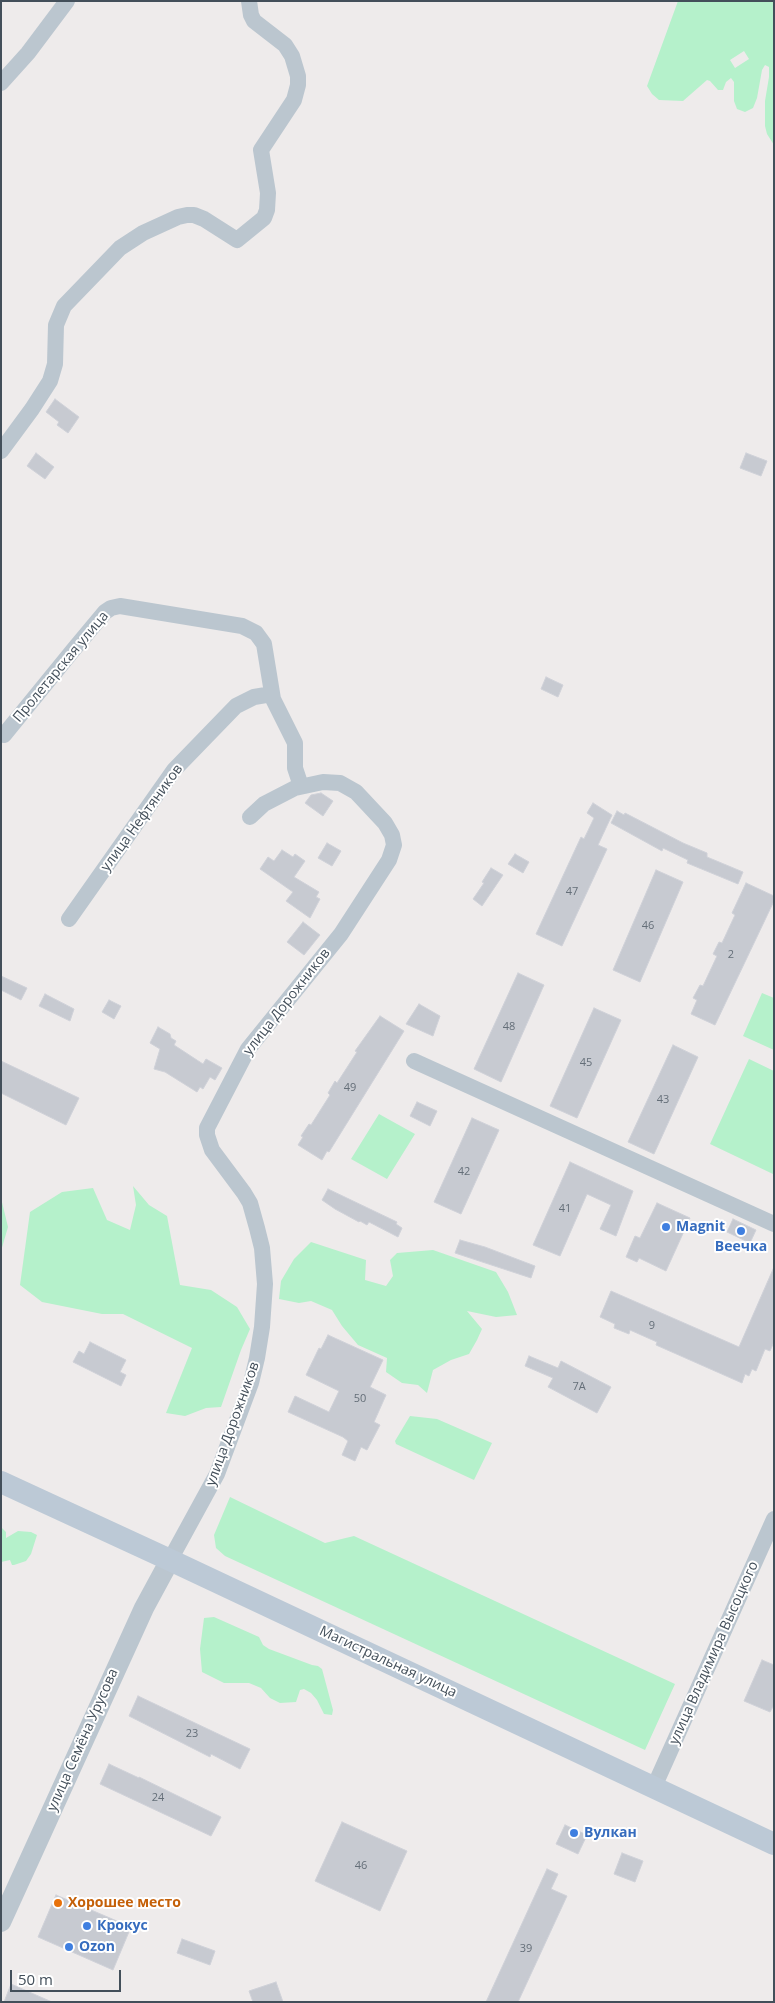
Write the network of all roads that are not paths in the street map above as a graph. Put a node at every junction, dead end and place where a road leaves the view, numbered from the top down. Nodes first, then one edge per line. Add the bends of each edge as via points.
1 (67, 1) edge
2 (249, 1) edge
3 (1, 83) edge
4 (1, 451) edge
5 (272, 694) junction
6 (3, 734) edge
7 (301, 786) junction
8 (250, 817) dead end
9 (69, 919) dead end
10 (414, 1061) dead end
11 (774, 1224) edge
12 (1, 1482) edge
13 (774, 1518) edge
14 (170, 1560) junction
15 (654, 1787) junction
16 (774, 1844) edge
17 (1, 1922) edge

1 - 3 street
2 - 4 street via 254,21 285,45 298,76 294,100 261,150 268,182 264,218 237,240 204,219 187,215 142,233 120,248 61,311 50,380
5 - 6 street, Пролетарская улица via 264,644 251,630 120,606 105,612
5 - 7 street, Пролетарская улица via 295,743
5 - 9 street, улица Нефтяников via 254,697 236,706 174,770
7 - 8 street, улица Дорожников via 270,801
7 - 14 street, улица Дорожников via 332,782 348,786 385,823 394,845 389,860 341,934 248,1049 207,1128 212,1150 244,1193 257,1228 264,1275 262,1326 251,1382 217,1474
10 - 11 street
12 - 14 main road, Магистральная улица
13 - 15 street, улица Владимира Высоцкого
14 - 15 main road, Магистральная улица
14 - 17 street, улица Семёна Урусова via 140,1616
15 - 16 main road, Магистральная улица

